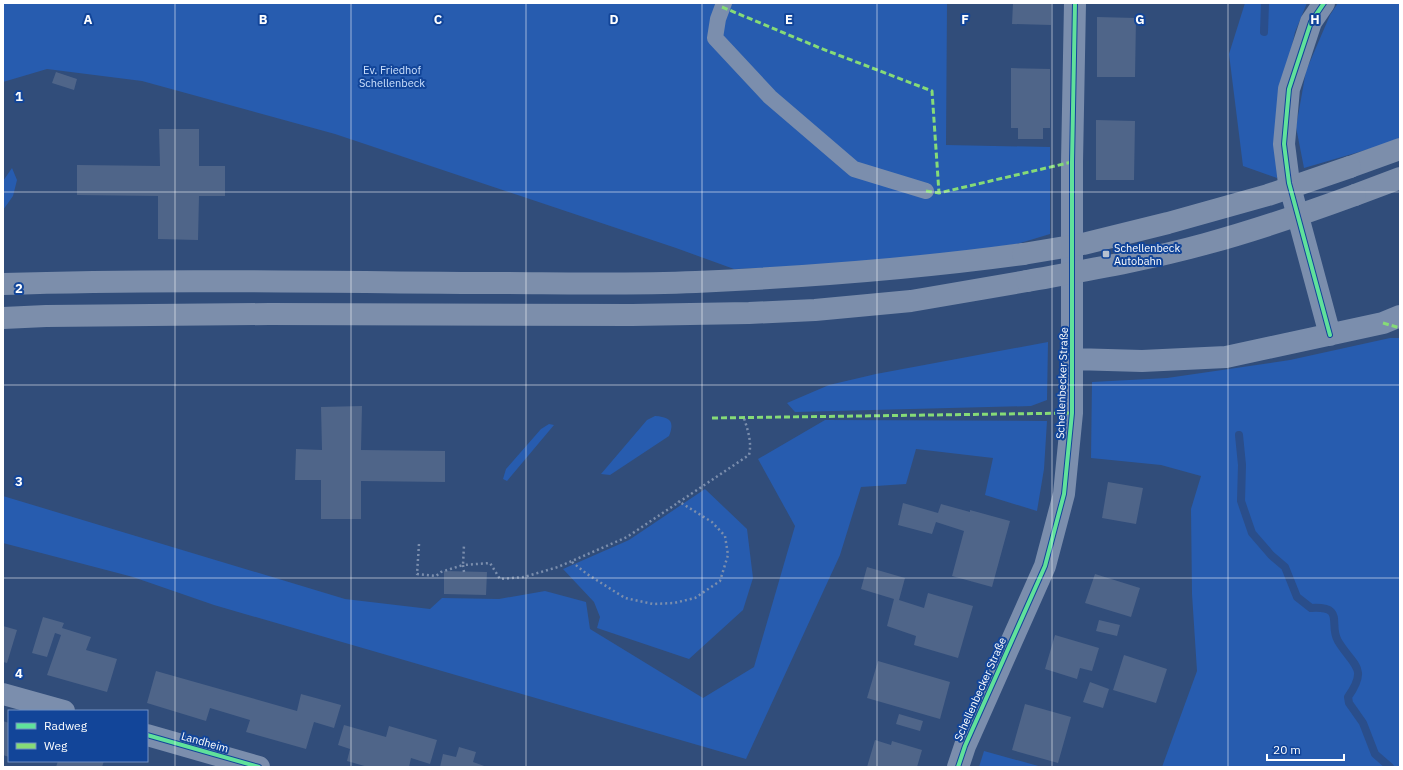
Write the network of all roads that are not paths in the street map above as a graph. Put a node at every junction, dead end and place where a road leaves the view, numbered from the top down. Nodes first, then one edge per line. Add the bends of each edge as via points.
1 (724, 3) edge
2 (1075, 3) edge
3 (1324, 3) edge
4 (1400, 149) edge
5 (1400, 178) edge
6 (926, 191) dead end
7 (3, 284) edge
8 (1400, 316) edge
9 (3, 318) edge
10 (1330, 335) junction
11 (1073, 359) junction
12 (3, 694) edge
13 (60, 710) edge
14 (148, 735) edge
15 (259, 767) edge
16 (958, 767) edge

1 - 6 lane via 715,38 770,97 854,169
2 - 11 street, Schellenbecker Straße via 1072,162
3 - 10 street via 1310,22 1290,88 1284,144 1289,183
4 - 7 highway, bridge via 1268,195 1168,223 1083,244 962,262 693,282 100,281
5 - 9 highway, bridge via 1292,218 1143,259 911,300 815,310 632,316 269,314
8 - 10 street, Schellenbecker Straße via 1383,323
10 - 11 street, Schellenbecker Straße via 1226,356 1142,361
11 - 16 street, Schellenbecker Straße via 1072,413 1064,494 1045,566
12 - 13 street
14 - 15 street, Landheim

